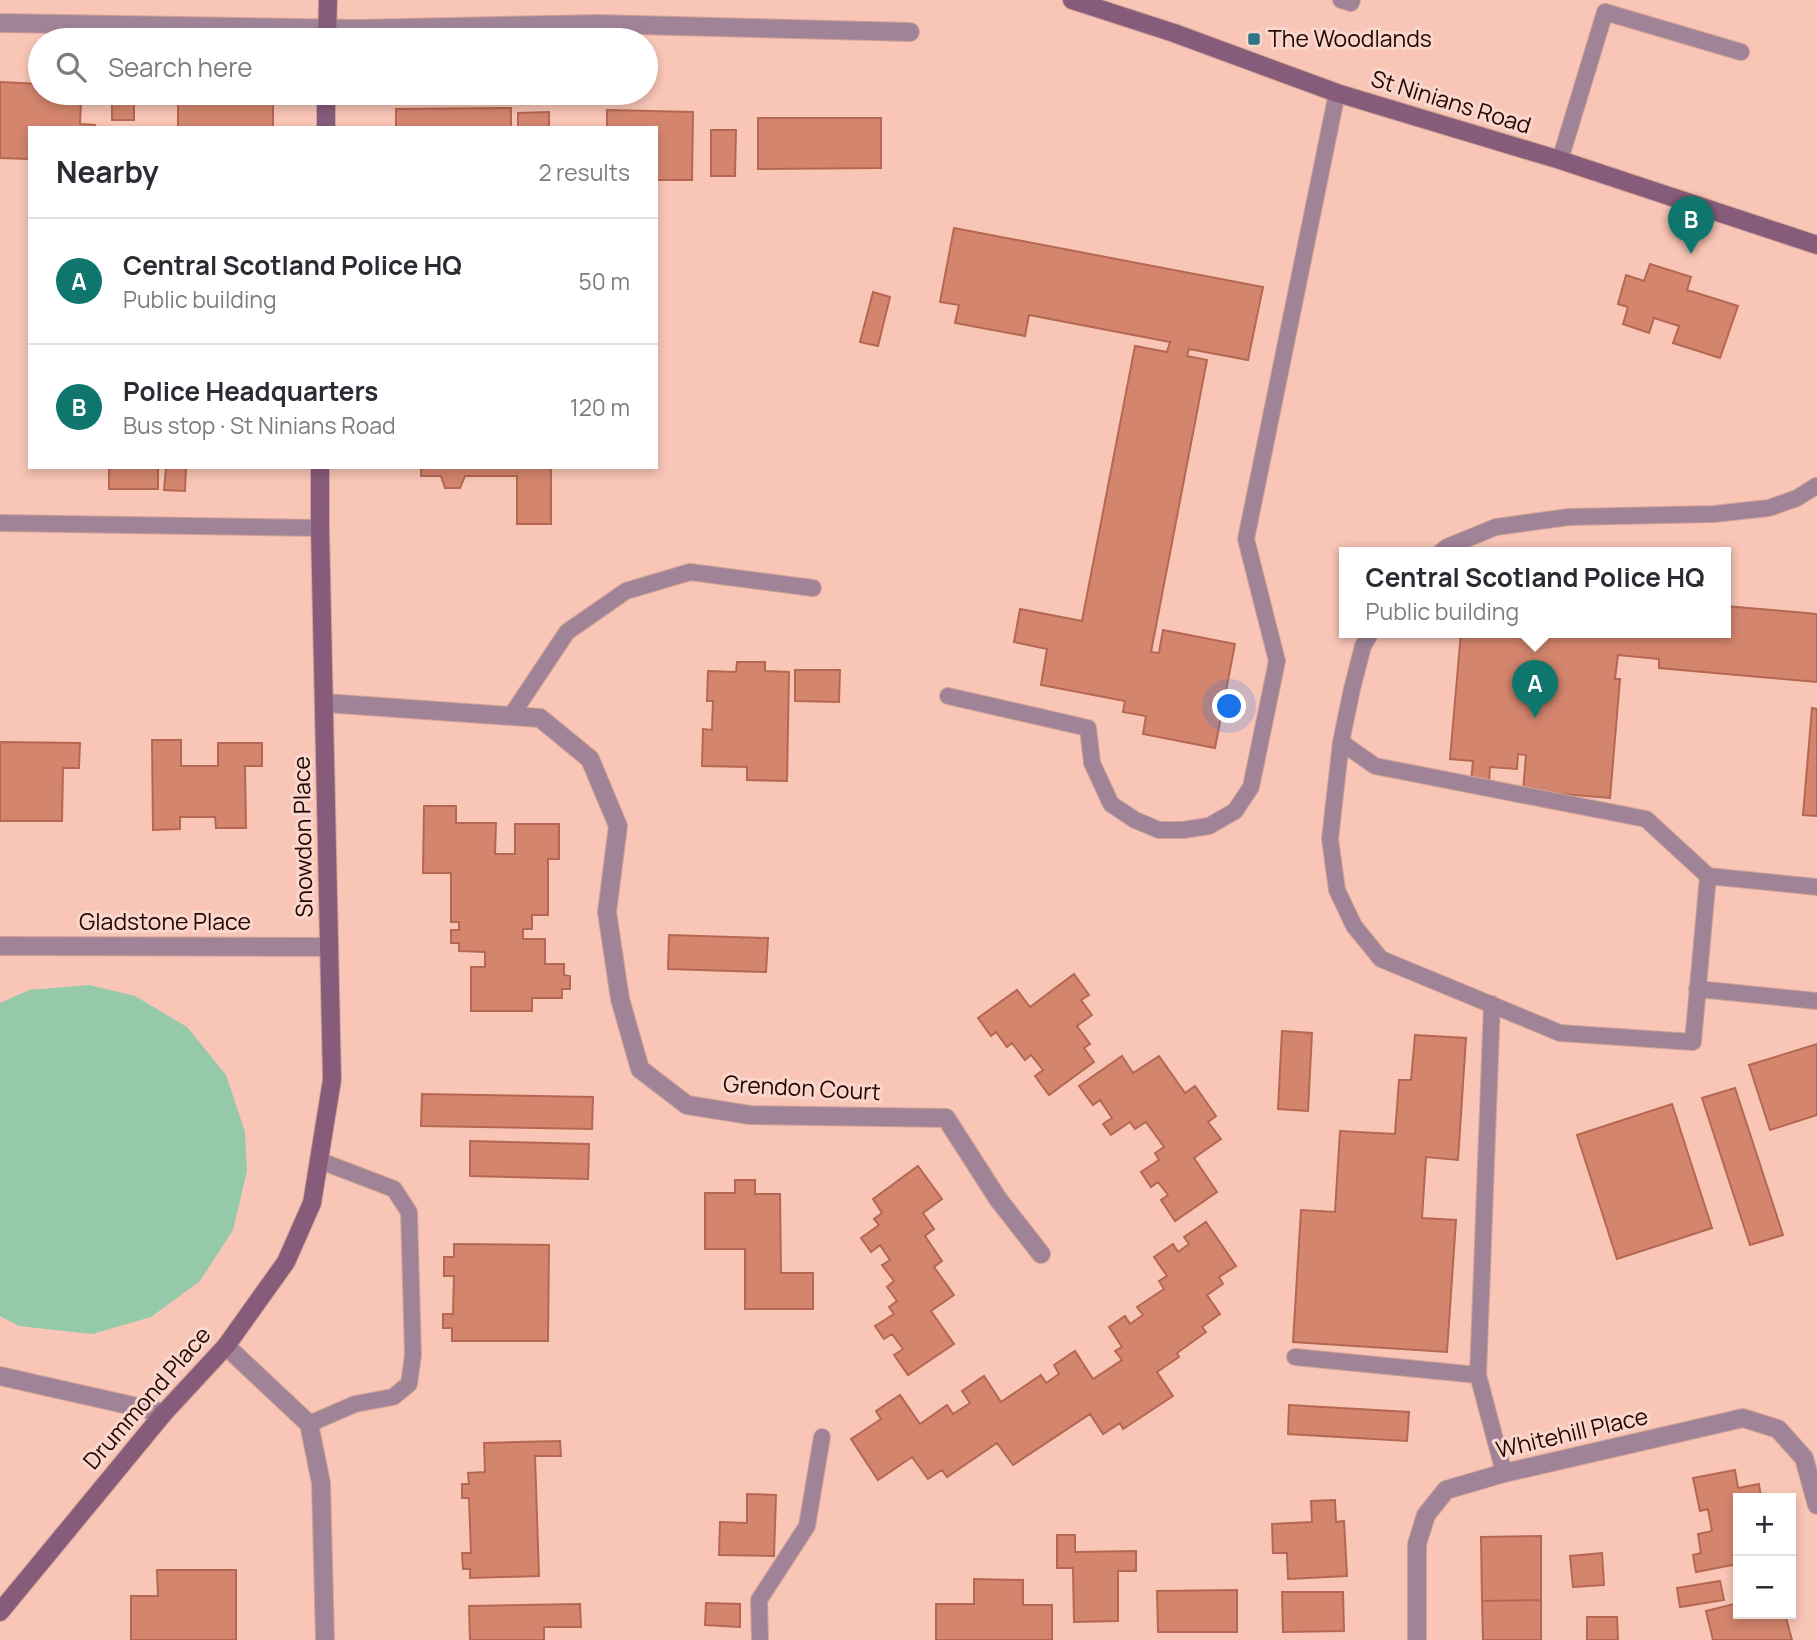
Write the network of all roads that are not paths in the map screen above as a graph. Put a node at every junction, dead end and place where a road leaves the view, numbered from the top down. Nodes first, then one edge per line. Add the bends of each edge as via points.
1 (328, 0) edge
2 (1072, 0) edge
3 (1341, 0) edge
4 (1352, 0) edge
5 (1602, 6) edge
6 (0, 23) edge
7 (149, 28) edge
8 (327, 28) edge
9 (405, 28) edge
10 (910, 32) dead end
11 (1741, 52) dead end
12 (1337, 93) junction
13 (326, 105) edge
14 (326, 126) edge
15 (1560, 160) junction
16 (1817, 245) edge
17 (320, 469) edge
18 (1817, 486) edge
19 (0, 523) edge
20 (320, 528) junction
21 (1447, 547) edge
22 (813, 588) dead end
23 (1368, 638) edge
24 (948, 696) dead end
25 (325, 703) junction
26 (510, 716) junction
27 (1341, 742) junction
28 (1708, 876) junction
29 (1817, 887) edge
30 (0, 946) edge
31 (330, 947) junction
32 (1697, 989) junction
33 (1817, 1002) edge
34 (1492, 1004) junction
35 (318, 1160) junction
36 (312, 1203) joint
37 (1041, 1254) dead end
38 (226, 1346) junction
39 (1295, 1357) dead end
40 (1478, 1375) junction
41 (0, 1376) edge
42 (164, 1413) junction
43 (309, 1424) junction
44 (822, 1437) dead end
45 (1504, 1473) junction
46 (1817, 1505) edge
47 (0, 1612) edge
48 (325, 1640) edge
49 (760, 1640) edge
50 (1417, 1640) edge

1 - 8 main road
2 - 12 main road, St Ninians Road
3 - 4 lane
5 - 11 lane
5 - 15 lane
6 - 7 street
9 - 10 street via 598,24
12 - 15 main road, St Ninians Road
12 - 24 lane via 1246,539 1277,661 1251,787 1235,811 1209,826 1159,830 1111,804 1092,763 1088,728
13 - 14 main road
15 - 16 main road, St Ninians Road
17 - 20 main road, Snowdon Place
18 - 21 lane via 1769,508 1714,514 1569,517 1496,527
19 - 20 lane
20 - 25 main road, Snowdon Place
22 - 26 lane via 690,572 626,591 567,632
23 - 27 lane
25 - 26 street, Grendon Court
25 - 31 main road, Snowdon Place
26 - 37 street, Grendon Court via 540,718 590,759 618,826 607,912 620,999 640,1069 687,1105 750,1115 946,1118 998,1199
27 - 28 lane via 1375,766 1646,819
27 - 34 lane via 1331,839 1337,890 1354,926 1381,959
28 - 29 lane
28 - 32 lane
30 - 31 street, Gladstone Place
31 - 35 main road, Snowdon Place via 332,1080
32 - 33 lane
32 - 34 lane via 1693,1042 1560,1034
34 - 40 lane
35 - 36 main road, Snowdon Place
35 - 43 lane via 394,1189 409,1212 414,1355 409,1384 393,1397 355,1404
36 - 38 main road, Drummond Place via 286,1262
38 - 42 main road, Drummond Place
38 - 43 street
39 - 40 lane
40 - 45 lane
41 - 42 street
42 - 47 main road, Drummond Place
43 - 48 street via 321,1483
44 - 49 lane via 807,1526 759,1600
45 - 46 street, Whitehill Place via 1743,1419 1778,1429 1804,1458
45 - 50 street, Whitehill Place via 1446,1490 1426,1515 1417,1545

